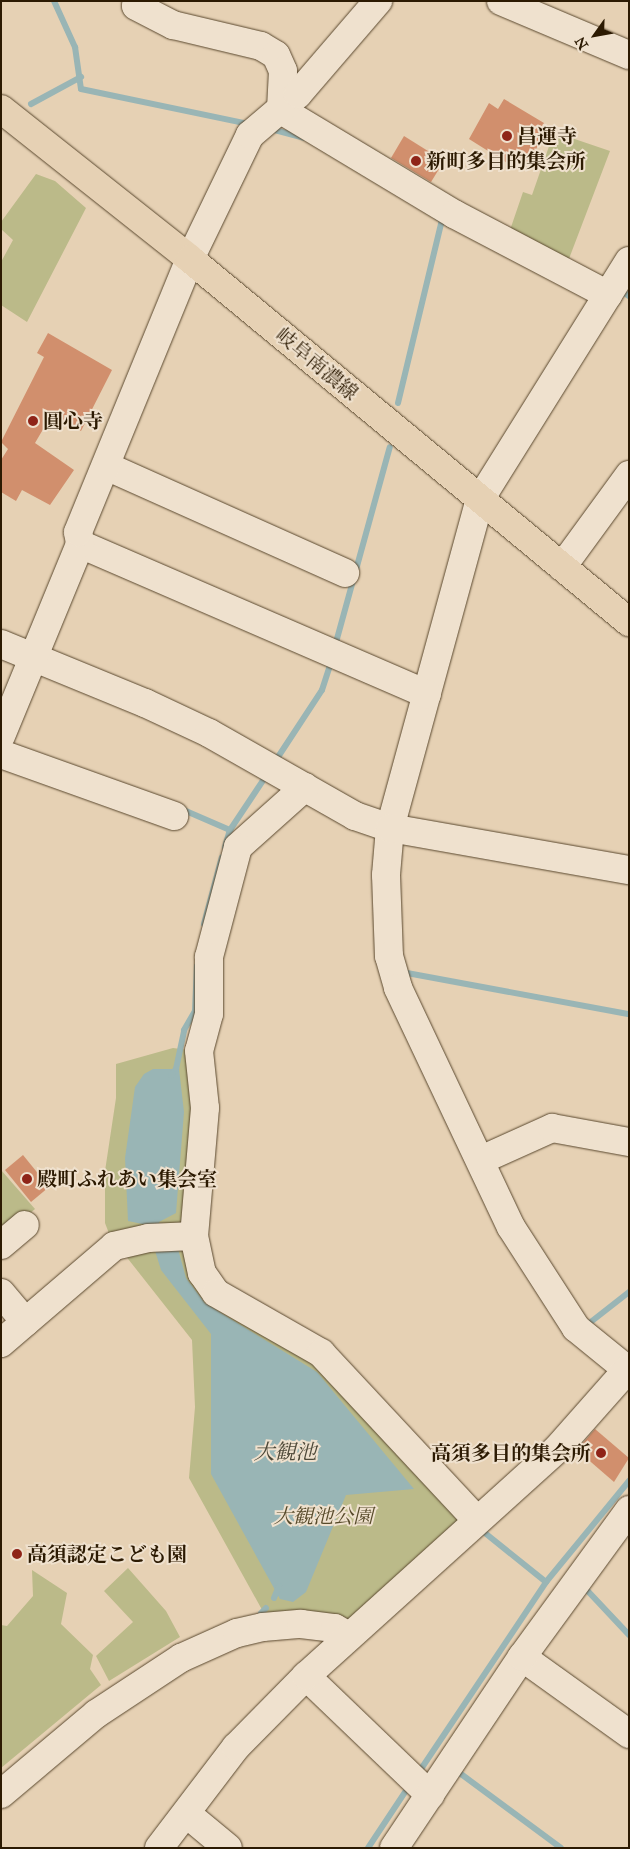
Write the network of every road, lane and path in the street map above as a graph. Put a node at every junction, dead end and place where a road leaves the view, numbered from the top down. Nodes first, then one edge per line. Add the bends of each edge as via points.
1 (138, 1) edge
2 (378, 1) edge
3 (501, 1) edge
4 (629, 55) edge
5 (1, 109) edge
6 (281, 110) junction
7 (190, 259) junction
8 (629, 261) edge
9 (608, 294) junction
10 (106, 466) junction
11 (629, 475) edge
12 (480, 499) junction
13 (80, 544) junction
14 (562, 567) junction
15 (345, 573) dead end
16 (629, 622) edge
17 (1, 644) edge
18 (35, 655) junction
19 (427, 694) junction
20 (1, 736) edge
21 (1, 754) edge
22 (305, 787) junction
23 (174, 816) dead end
24 (390, 828) junction
25 (629, 870) edge
26 (629, 1142) edge
27 (481, 1160) junction
28 (25, 1225) dead end
29 (194, 1236) junction
30 (1, 1245) edge
31 (1, 1293) edge
32 (25, 1322) junction
33 (1, 1343) edge
34 (628, 1371) edge
35 (629, 1510) edge
36 (476, 1519) junction
37 (349, 1636) junction
38 (522, 1657) junction
39 (306, 1676) junction
40 (629, 1734) edge
41 (1, 1794) edge
42 (430, 1795) junction
43 (187, 1814) junction
44 (159, 1848) edge
45 (228, 1848) edge
46 (394, 1848) edge

1 - 6 street via 136,6 174,25 261,46 276,55 283,72
2 - 6 street
3 - 4 street
5 - 7 main road, 岐阜南濃線
6 - 7 street via 250,135
6 - 9 street via 454,214
7 - 10 street
7 - 12 main road, 岐阜南濃線
8 - 9 street
9 - 12 street
10 - 13 street via 78,532
10 - 15 street
11 - 14 street
12 - 14 main road, 岐阜南濃線
12 - 19 street
13 - 18 street
13 - 19 street
14 - 16 main road, 岐阜南濃線
17 - 18 street
18 - 20 street
18 - 22 street via 209,733
19 - 24 street
21 - 23 street
22 - 24 street via 355,816
22 - 29 street via 238,847 224,891 208,957 209,1014 199,1051 204,1108
24 - 25 street
24 - 27 street via 386,875 388,956 398,988
26 - 27 street via 552,1128
27 - 34 street via 512,1227 571,1320
28 - 30 street
29 - 32 street via 156,1237 114,1246
29 - 36 street via 202,1273 216,1293 320,1352
31 - 32 street
32 - 33 street
34 - 36 street via 557,1449
35 - 38 street
36 - 37 street
37 - 39 street
37 - 41 street via 335,1628 301,1624 262,1627 237,1633 181,1658 96,1714
38 - 40 street
38 - 42 street
39 - 42 street
39 - 43 street via 236,1748
42 - 46 street
43 - 44 street
43 - 45 street

